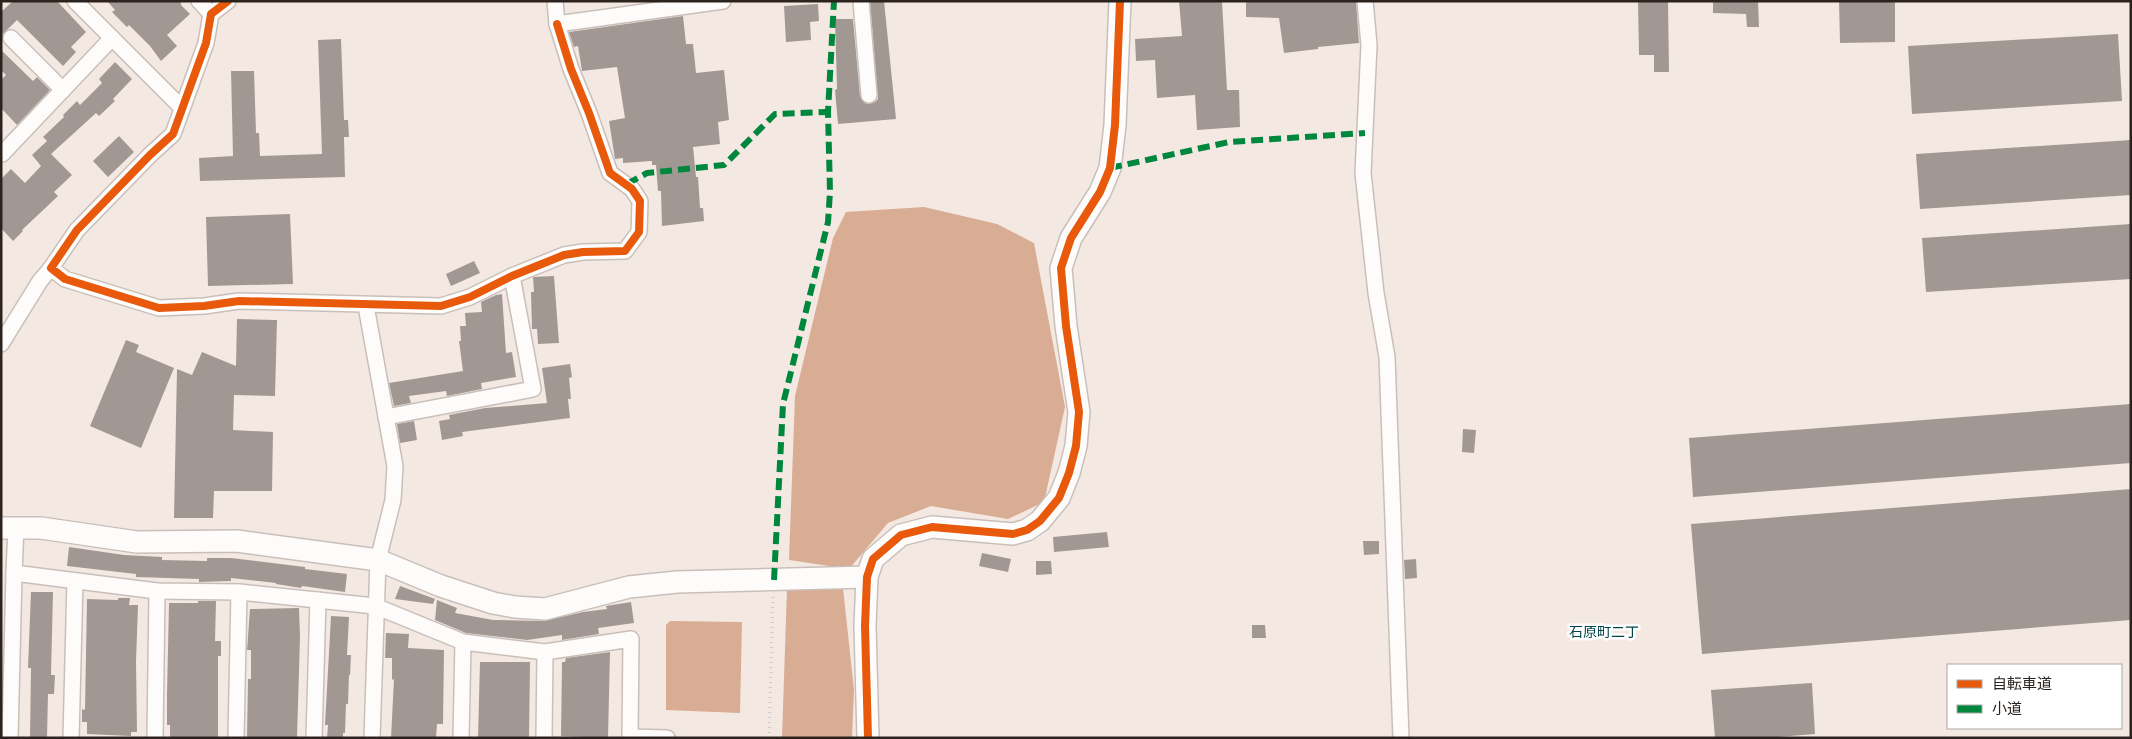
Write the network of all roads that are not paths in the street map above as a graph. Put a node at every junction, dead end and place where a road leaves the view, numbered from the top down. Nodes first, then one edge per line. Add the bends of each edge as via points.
1 (75, 1) edge
2 (199, 1) edge
3 (228, 1) edge
4 (555, 1) edge
5 (861, 1) edge
6 (1120, 1) edge
7 (1365, 1) edge
8 (716, 2) edge
9 (211, 14) junction
10 (557, 24) junction
11 (11, 38) dead end
12 (112, 38) junction
13 (63, 90) junction
14 (869, 95) dead end
15 (182, 108) junction
16 (2, 154) edge
17 (51, 268) junction
18 (512, 276) junction
19 (366, 306) junction
20 (1, 344) edge
21 (386, 417) junction
22 (9, 527) edge
23 (378, 560) junction
24 (14, 573) junction
25 (867, 577) junction
26 (75, 580) junction
27 (157, 591) junction
28 (238, 592) junction
29 (318, 600) junction
30 (375, 606) junction
31 (463, 642) junction
32 (545, 652) junction
33 (630, 737) edge
34 (10, 738) edge
35 (71, 738) edge
36 (155, 738) edge
37 (236, 738) edge
38 (314, 738) edge
39 (372, 738) edge
40 (461, 738) edge
41 (544, 738) edge
42 (666, 738) edge
43 (868, 738) edge
44 (1401, 738) edge

1 - 12 street
2 - 9 street
3 - 9 street
4 - 10 street
5 - 14 street
6 - 25 street via 1110,168 1100,192 1071,238 1061,268 1079,412 1076,446 1059,498 1040,521 1027,530 1012,534 932,527 901,535 873,559
7 - 44 street via 1369,45 1363,173 1376,292 1387,357
8 - 10 street
9 - 15 street via 206,43
10 - 18 street via 610,173 632,189 640,201 639,232 626,251 564,255
11 - 13 street
12 - 13 street
12 - 15 street
13 - 16 street
15 - 17 street via 173,134 76,230
17 - 19 street via 65,279 159,308 240,301
17 - 20 street
18 - 19 street via 470,297 441,306
18 - 21 street via 533,389
19 - 21 street
21 - 23 street via 395,466 393,500
22 - 23 street via 41,528 137,542 237,541
22 - 24 street
23 - 25 street via 493,603 515,607 545,608 629,587 667,583
23 - 30 street
24 - 26 street
24 - 34 street
25 - 43 street
26 - 27 street
26 - 35 street
27 - 28 street
27 - 36 street
28 - 29 street
28 - 37 street
29 - 30 street
29 - 38 street
30 - 31 street
30 - 39 street
31 - 32 street
31 - 40 street
32 - 33 street via 631,639
32 - 41 street
33 - 42 street

